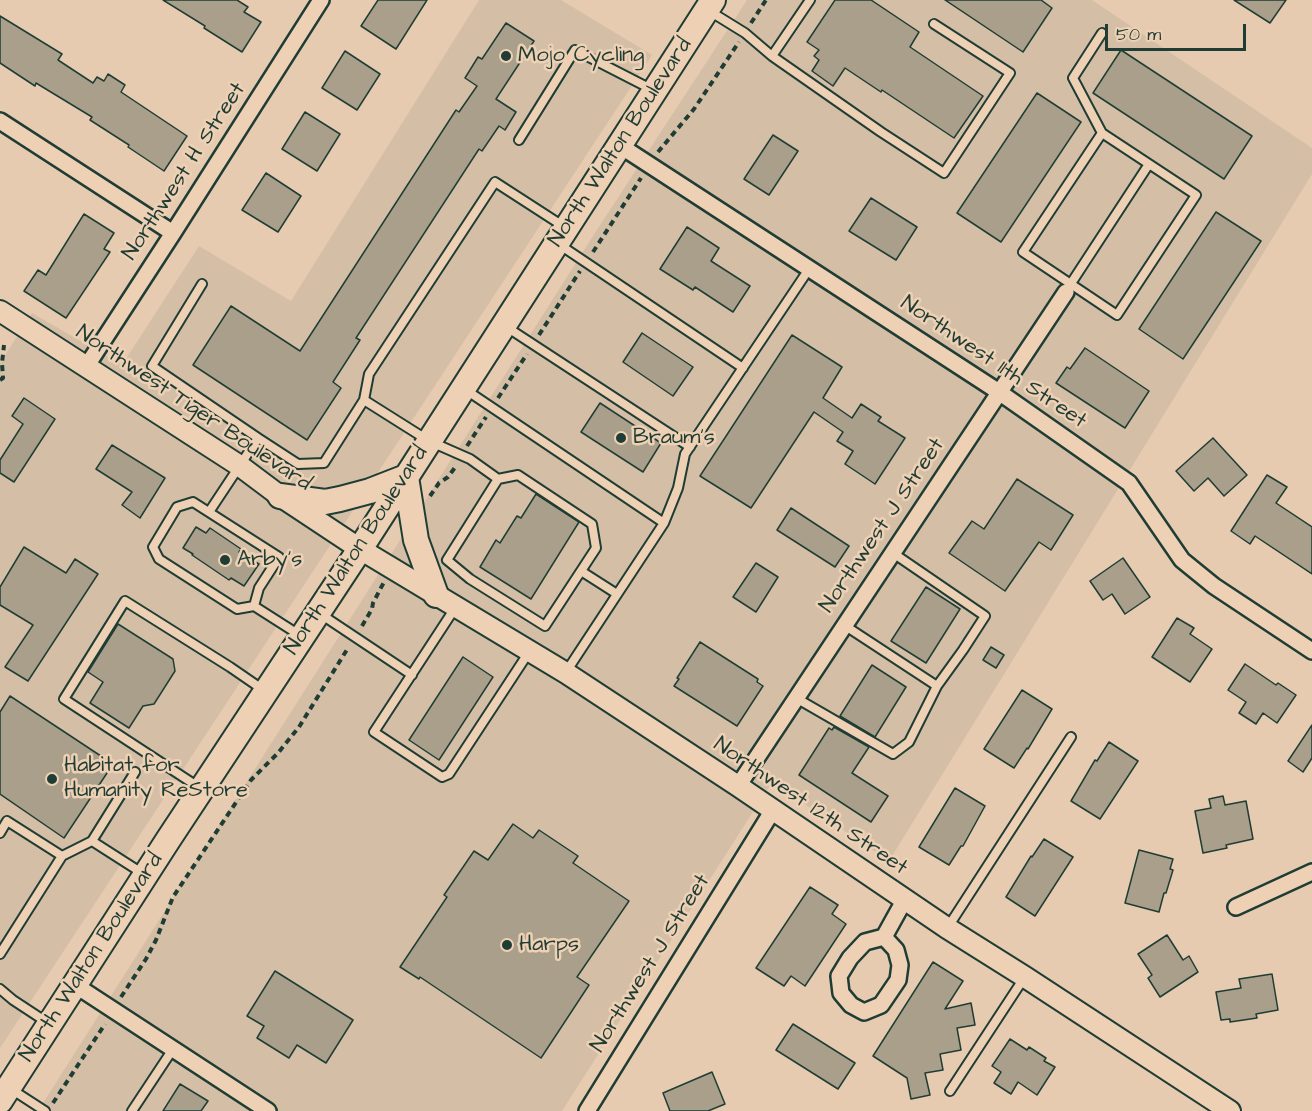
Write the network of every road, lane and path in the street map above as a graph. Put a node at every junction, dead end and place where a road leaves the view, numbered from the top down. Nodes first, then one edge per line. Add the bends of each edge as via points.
1 (321, 0) edge
2 (766, 0) edge
3 (810, 0) edge
4 (710, 5) edge
5 (934, 24) dead end
6 (745, 33) junction
7 (1102, 33) dead end
8 (772, 56) junction
9 (654, 90) junction
10 (0, 121) edge
11 (1102, 133) junction
12 (519, 140) dead end
13 (663, 145) dead end
14 (619, 146) junction
15 (1149, 164) junction
16 (638, 183) dead end
17 (173, 233) junction
18 (561, 235) junction
19 (586, 262) junction
20 (809, 269) junction
21 (202, 284) dead end
22 (1068, 288) junction
23 (0, 311) edge
24 (503, 325) junction
25 (533, 344) junction
26 (4, 345) dead end
27 (86, 367) junction
28 (743, 368) junction
29 (0, 380) edge
30 (463, 388) junction
31 (999, 392) junction
32 (364, 400) junction
33 (492, 407) junction
34 (258, 438) junction
35 (429, 441) junction
36 (690, 447) junction
37 (462, 456) junction
38 (240, 466) junction
39 (406, 477) junction
40 (498, 479) junction
41 (280, 496) junction
42 (428, 500) dead end
43 (209, 512) junction
44 (664, 523) junction
45 (360, 549) junction
46 (893, 553) junction
47 (581, 571) junction
48 (381, 589) dead end
49 (618, 594) junction
50 (446, 601) junction
51 (254, 606) junction
52 (318, 613) junction
53 (362, 625) dead end
54 (844, 625) junction
55 (302, 637) junction
56 (348, 647) dead end
57 (530, 651) junction
58 (1312, 651) edge
59 (566, 673) junction
60 (412, 675) junction
61 (937, 686) junction
62 (266, 692) junction
63 (796, 698) junction
64 (1071, 737) dead end
65 (135, 772) dead end
66 (738, 786) junction
67 (201, 789) junction
68 (773, 810) junction
69 (0, 833) edge
70 (92, 841) junction
71 (62, 856) junction
72 (1312, 873) edge
73 (146, 875) junction
74 (905, 899) junction
75 (1236, 907) dead end
76 (947, 928) junction
77 (884, 936) junction
78 (0, 954) edge
79 (1025, 976) junction
80 (75, 985) junction
81 (0, 990) edge
82 (113, 1010) junction
83 (50, 1024) junction
84 (173, 1049) junction
85 (950, 1091) dead end
86 (4, 1094) edge
87 (46, 1111) edge
88 (132, 1111) edge
89 (268, 1111) edge
90 (587, 1111) edge
91 (1229, 1111) edge

1 - 17 street, Northwest H Street
2 - 6 path
3 - 8 lane
4 - 6 lane
4 - 9 main road, North Walton Boulevard
5 - 8 lane via 1011,73 944,173
6 - 8 lane
6 - 13 path via 694,109
7 - 11 lane via 1073,78
9 - 12 lane via 575,50
9 - 14 main road, North Walton Boulevard
10 - 17 street
11 - 15 lane
11 - 22 lane via 1023,252
14 - 18 main road, North Walton Boulevard
14 - 20 street, Northwest 11th Street
15 - 22 lane
15 - 22 lane via 1196,195 1117,315
16 - 19 path
17 - 27 street, Northwest H Street
18 - 19 lane
18 - 24 main road, North Walton Boulevard
18 - 32 lane via 495,182 369,374
19 - 25 path
19 - 28 lane
20 - 28 lane
20 - 31 street, Northwest 11th Street
21 - 34 lane via 152,366
22 - 31 street, Northwest J Street
23 - 27 street, Northwest Tiger Boulevard
24 - 25 lane
24 - 30 main road, North Walton Boulevard
25 - 33 path
25 - 36 lane
26 - 29 path
27 - 38 street, Northwest Tiger Boulevard
28 - 36 lane
30 - 33 lane
30 - 35 main road, North Walton Boulevard
31 - 46 street, Northwest J Street
31 - 58 street, Northwest 11th Street via 1130,483 1182,560
32 - 34 lane via 324,463 298,464
32 - 35 lane
33 - 37 path
33 - 44 lane
34 - 38 lane
35 - 37 lane
35 - 39 main road, North Walton Boulevard
36 - 44 lane
37 - 40 lane
37 - 42 path
38 - 41 street, Northwest Tiger Boulevard
38 - 43 lane
39 - 41 main road via 325,502
39 - 45 main road, North Walton Boulevard
39 - 50 main road via 416,540
40 - 47 lane via 518,475 592,524 596,548
40 - 47 lane via 447,560 545,626
41 - 45 street, Northwest Tiger Boulevard
43 - 51 lane via 279,557 259,588
43 - 51 lane via 193,502 177,507 153,547 159,559 237,609
44 - 49 lane
45 - 50 street, Northwest 12th Street
45 - 52 main road, North Walton Boulevard
46 - 54 street, Northwest J Street
46 - 61 lane via 985,616
47 - 49 lane
48 - 53 path
49 - 59 lane
50 - 57 street, Northwest 12th Street
50 - 60 lane
51 - 55 lane
52 - 55 main road, North Walton Boulevard
52 - 60 lane
54 - 61 lane
54 - 63 street, Northwest J Street
55 - 62 main road, North Walton Boulevard
56 - 82 path via 299,727 251,780 173,897 152,949
57 - 59 street, Northwest 12th Street
57 - 60 lane via 449,774 442,777 374,732
59 - 66 street, Northwest 12th Street
61 - 63 lane via 909,742 893,754
62 - 67 main road, North Walton Boulevard
62 - 67 lane via 125,601 64,699
63 - 66 street, Northwest J Street
64 - 76 lane
65 - 70 lane
66 - 68 street, Northwest 12th Street
67 - 73 main road, North Walton Boulevard
68 - 74 street, Northwest 12th Street
68 - 90 street, Northwest J Street
69 - 71 lane via 7,821
70 - 71 lane
70 - 73 lane
71 - 78 lane
72 - 75 street
73 - 80 main road, North Walton Boulevard
74 - 76 street, Northwest 12th Street
74 - 77 street
76 - 79 street, Northwest 12th Street
77 - 77 street via 865,942 839,976 841,993 864,1012 881,1005 898,980 896,950
79 - 85 lane
79 - 91 street, Northwest 12th Street
80 - 82 street
80 - 83 main road, North Walton Boulevard
81 - 83 lane
82 - 84 street
82 - 87 path
83 - 86 main road, North Walton Boulevard
84 - 88 lane
84 - 89 street
86 - 87 lane

